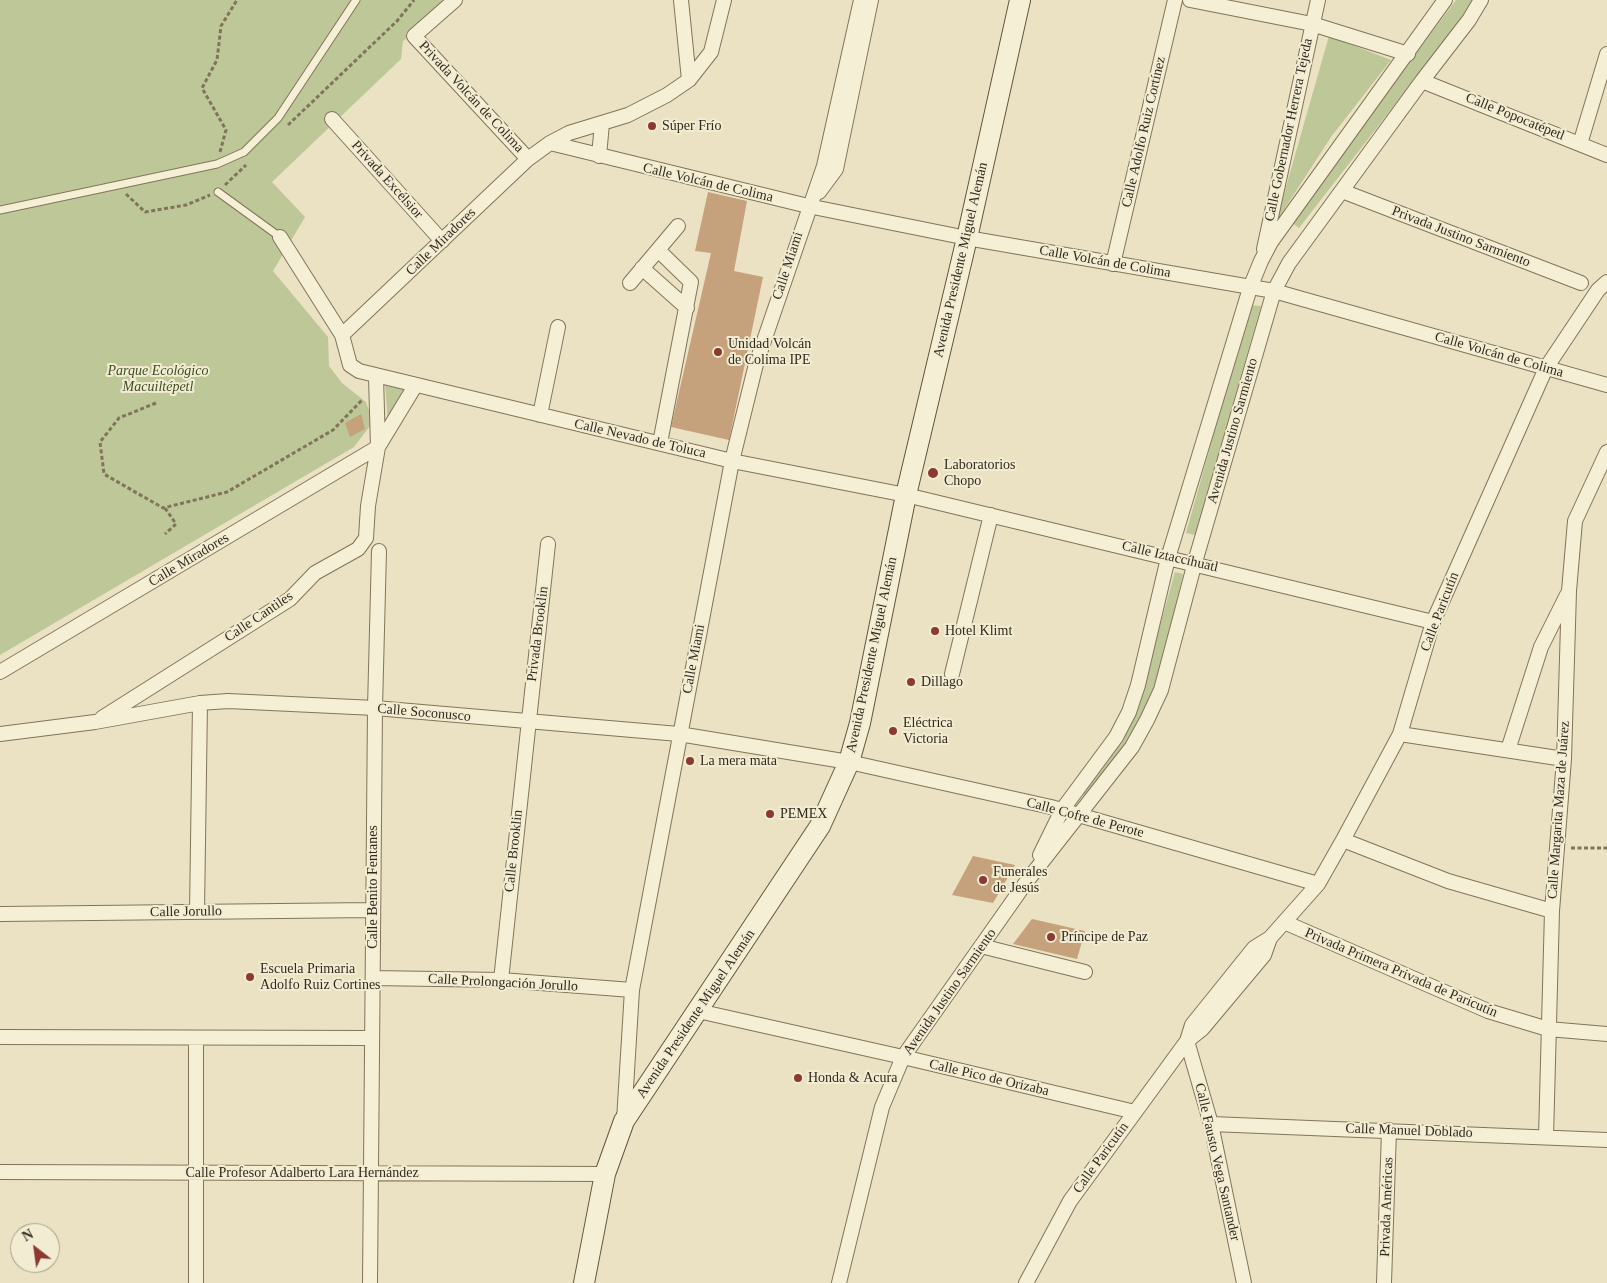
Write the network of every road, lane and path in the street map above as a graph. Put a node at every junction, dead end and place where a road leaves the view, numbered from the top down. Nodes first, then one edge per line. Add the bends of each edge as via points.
1 (237, 0) edge
2 (356, 0) edge
3 (456, 0) edge
4 (681, 0) edge
5 (724, 0) edge
6 (861, 0) edge
7 (871, 0) edge
8 (1020, 0) edge
9 (1175, 0) edge
10 (1190, 0) edge
11 (1318, 0) edge
12 (1445, 0) edge
13 (1481, 0) edge
14 (1312, 24) junction
15 (1408, 54) junction
16 (1607, 54) edge
17 (689, 80) junction
18 (1422, 80) junction
19 (332, 120) dead end
20 (602, 123) junction
21 (550, 143) junction
22 (1580, 144) junction
23 (1607, 154) edge
24 (599, 156) junction
25 (528, 159) junction
26 (217, 164) junction
27 (1342, 191) junction
28 (218, 192) dead end
29 (808, 206) junction
30 (0, 210) edge
31 (678, 226) dead end
32 (280, 237) joint
33 (967, 238) junction
34 (442, 241) junction
35 (658, 250) junction
36 (1261, 261) junction
37 (1113, 264) junction
38 (642, 268) junction
39 (1607, 282) edge
40 (630, 283) dead end
41 (1581, 283) dead end
42 (1250, 288) junction
43 (1274, 291) junction
44 (687, 308) junction
45 (558, 327) dead end
46 (342, 335) junction
47 (1546, 368) junction
48 (376, 376) junction
49 (1607, 385) edge
50 (415, 386) junction
51 (156, 403) dead end
52 (540, 415) junction
53 (660, 443) junction
54 (378, 447) junction
55 (1607, 452) edge
56 (732, 461) junction
57 (906, 494) junction
58 (165, 508) junction
59 (991, 515) junction
60 (165, 534) dead end
61 (548, 544) dead end
62 (379, 552) dead end
63 (1168, 558) junction
64 (1195, 562) junction
65 (1569, 591) junction
66 (1433, 622) junction
67 (0, 672) edge
68 (952, 674) dead end
69 (200, 703) junction
70 (375, 708) junction
71 (95, 722) junction
72 (527, 723) junction
73 (0, 734) edge
74 (679, 734) junction
75 (1400, 734) junction
76 (1508, 750) junction
77 (1564, 759) junction
78 (849, 762) junction
79 (1062, 810) junction
80 (1080, 815) junction
81 (1343, 840) junction
82 (1556, 847) junction
83 (1607, 848) edge
84 (1027, 881) junction
85 (1318, 884) junction
86 (373, 910) junction
87 (1552, 911) junction
88 (196, 912) junction
89 (0, 914) edge
90 (1284, 922) junction
91 (981, 946) junction
92 (1085, 972) dead end
93 (373, 978) junction
94 (501, 980) junction
95 (632, 990) junction
96 (698, 1012) junction
97 (1548, 1030) junction
98 (1607, 1034) edge
99 (0, 1037) edge
100 (196, 1038) junction
101 (371, 1038) junction
102 (1187, 1041) junction
103 (903, 1057) junction
104 (1134, 1112) junction
105 (624, 1121) junction
106 (1211, 1124) junction
107 (1390, 1130) junction
108 (1546, 1137) junction
109 (1607, 1140) edge
110 (0, 1172) edge
111 (195, 1172) junction
112 (372, 1173) junction
113 (605, 1174) junction
114 (196, 1283) edge
115 (370, 1283) edge
116 (584, 1283) edge
117 (839, 1283) edge
118 (1026, 1283) edge
119 (1244, 1283) edge
120 (1384, 1283) edge

1 - 26 path via 221,26 216,60 202,88 226,130
2 - 26 lane via 278,118 244,152
3 - 25 street, Privada Volcán de Colima via 414,36
4 - 17 street
5 - 17 street, Calle Miradores via 711,52
6 - 29 street, Calle Miami via 824,166
7 - 29 street, Calle Miami via 836,169
8 - 33 main road, Avenida Presidente Miguel Alemán
9 - 37 street, Calle Adolfo Ruiz Cortínez
10 - 14 street
11 - 14 street, Calle Gobernador Herrera Tejeda
12 - 15 street, Avenida Justino Sarmiento
13 - 18 street, Avenida Justino Sarmiento
14 - 15 street
14 - 36 street, Calle Gobernador Herrera Tejeda
15 - 36 street, Avenida Justino Sarmiento via 1271,242
16 - 22 street
17 - 20 street, Calle Miradores via 628,115
18 - 22 street, Calle Popocatépetl
18 - 27 street, Avenida Justino Sarmiento
19 - 34 street, Privada Excélsior
20 - 21 street, Calle Miradores via 569,133
20 - 24 street
21 - 24 street, Calle Volcán de Colima
21 - 25 street, Calle Miradores
22 - 23 street, Calle Popocatépetl
24 - 29 street, Calle Volcán de Colima
25 - 34 street, Calle Miradores
26 - 30 lane
27 - 41 street, Privada Justino Sarmiento
27 - 43 street, Avenida Justino Sarmiento via 1289,263
28 - 32 lane
29 - 33 street, Calle Volcán de Colima
29 - 56 street, Calle Miami via 756,364
31 - 35 street
32 - 46 street
33 - 37 street, Calle Volcán de Colima
33 - 57 main road, Avenida Presidente Miguel Alemán
34 - 46 street, Calle Miradores
35 - 38 street
35 - 44 street via 691,282
36 - 42 street, Avenida Justino Sarmiento
37 - 42 street, Calle Volcán de Colima
38 - 40 street
38 - 44 street
39 - 47 street, Calle Paricutín via 1598,290
42 - 43 street, Calle Volcán de Colima
42 - 63 street, Avenida Justino Sarmiento
43 - 47 street, Calle Volcán de Colima
43 - 64 street, Avenida Justino Sarmiento
44 - 53 street
45 - 52 street
46 - 48 street via 350,365
47 - 49 street, Calle Volcán de Colima
47 - 66 street, Calle Paricutín
48 - 50 street, Calle Nevado de Toluca
48 - 54 street
48 - 58 path via 359,405 333,430 227,492
50 - 52 street, Calle Nevado de Toluca
50 - 54 street, Calle Miradores
51 - 58 path via 119,418 100,442 104,474
52 - 53 street, Calle Nevado de Toluca
53 - 56 street, Calle Nevado de Toluca
54 - 67 street, Calle Miradores
54 - 71 street, Calle Cantiles via 366,538 358,549 315,573 290,599
55 - 65 street, Calle Margarita Maza de Juárez via 1575,521
56 - 57 street, Calle Nevado de Toluca
56 - 74 street, Calle Miami
57 - 59 street, Calle Iztaccíhuatl
57 - 78 main road, Avenida Presidente Miguel Alemán via 860,723
58 - 60 path via 176,524
59 - 63 street, Calle Iztaccíhuatl
59 - 68 street
61 - 72 street, Privada Brooklin
62 - 70 street, Calle Benito Fentanes
63 - 64 street, Calle Iztaccíhuatl
63 - 79 street, Avenida Justino Sarmiento via 1129,712 1116,737
64 - 66 street, Calle Iztaccíhuatl
64 - 80 street, Avenida Justino Sarmiento via 1161,690 1132,747
65 - 76 street, Calle Margarita Maza de Juárez via 1541,647
65 - 77 street, Calle Margarita Maza de Juárez
66 - 75 street, Calle Paricutín
69 - 70 street, Calle Soconusco via 228,701
69 - 71 street, Calle Soconusco
69 - 88 street
70 - 72 street, Calle Soconusco
70 - 86 street, Calle Benito Fentanes
71 - 73 street, Calle Soconusco
72 - 74 street, Calle Soconusco
72 - 94 street, Calle Brooklin
74 - 78 street, Calle Soconusco
74 - 95 street, Calle Miami
75 - 76 street
75 - 81 street, Calle Paricutín
76 - 77 street
77 - 82 street, Calle Margarita Maza de Juárez
78 - 79 street, Calle Cofre de Perote
78 - 96 main road, Avenida Presidente Miguel Alemán via 820,826
79 - 80 street, Calle Cofre de Perote
79 - 84 street, Avenida Justino Sarmiento
80 - 84 street, Avenida Justino Sarmiento
80 - 85 street, Calle Cofre de Perote
81 - 85 street, Calle Paricutín
81 - 87 street via 1448,881
82 - 83 path
82 - 87 street, Calle Margarita Maza de Juárez
84 - 91 street, Avenida Justino Sarmiento
85 - 90 street, Calle Paricutín
86 - 88 street, Calle Jorullo
86 - 93 street, Calle Benito Fentanes
87 - 97 street, Calle Margarita Maza de Juárez
88 - 89 street, Calle Jorullo
90 - 97 street, Privada Primera Privada de Paricutín via 1488,1011
90 - 102 street, Calle Paricutín via 1270,938 1254,948 1192,1025
91 - 92 street
91 - 103 street, Avenida Justino Sarmiento
93 - 94 street, Calle Prolongación Jorullo
93 - 101 street, Calle Benito Fentanes
94 - 95 street, Calle Prolongación Jorullo
95 - 105 street, Calle Miami
96 - 103 street, Calle Pico de Orizaba
96 - 105 main road, Avenida Presidente Miguel Alemán
97 - 98 street
97 - 108 street, Calle Margarita Maza de Juárez
99 - 100 street
100 - 101 street
100 - 111 street
101 - 112 street, Calle Benito Fentanes
102 - 104 street, Calle Paricutín
102 - 106 street, Calle Fausto Vega Santander
103 - 104 street, Calle Pico de Orizaba
103 - 117 street, Avenida Justino Sarmiento via 882,1107
104 - 118 street, Calle Paricutín via 1070,1200
105 - 113 main road, Avenida Presidente Miguel Alemán
106 - 107 street, Calle Manuel Doblado
106 - 119 street, Calle Fausto Vega Santander
107 - 108 street, Calle Manuel Doblado
107 - 120 street, Privada Américas
108 - 109 street, Calle Manuel Doblado
110 - 111 street, Calle Profesor Adalberto Lara Hernández
111 - 112 street, Calle Profesor Adalberto Lara Hernández
111 - 114 street
112 - 113 street, Calle Profesor Adalberto Lara Hernández
112 - 115 street, Calle Benito Fentanes
113 - 116 main road, Avenida Presidente Miguel Alemán

